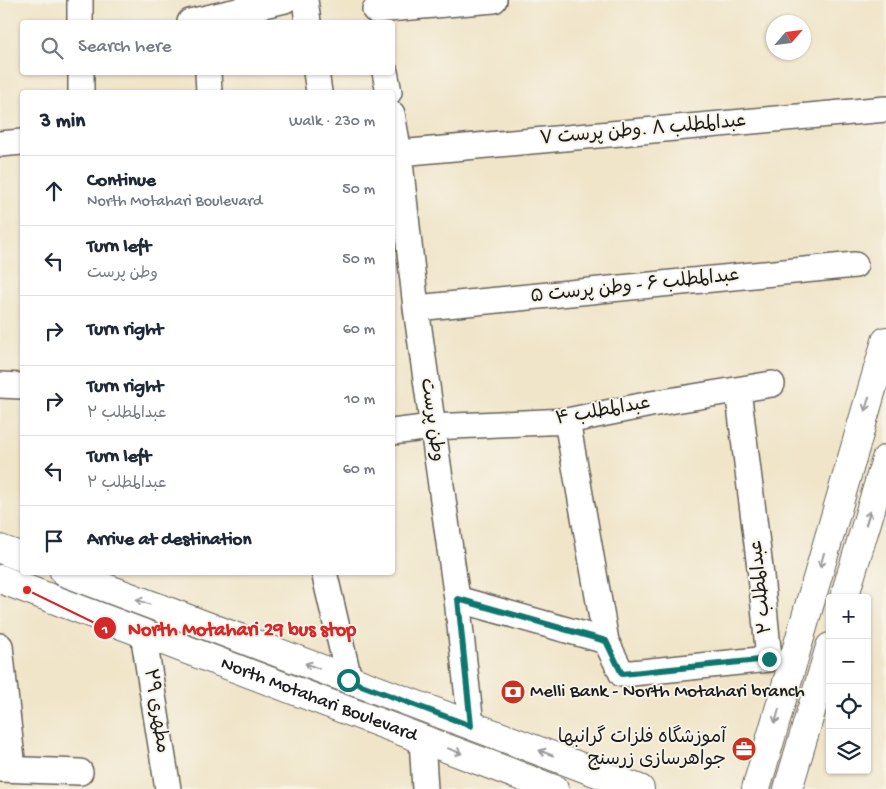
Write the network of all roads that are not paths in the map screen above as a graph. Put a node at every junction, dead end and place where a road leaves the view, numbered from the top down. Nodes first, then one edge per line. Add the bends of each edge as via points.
1 (80, 0) edge
2 (285, 0) edge
3 (305, 0) edge
4 (494, 0) edge
5 (375, 11) edge
6 (80, 20) edge
7 (204, 20) edge
8 (308, 20) edge
9 (81, 75) edge
10 (208, 75) edge
11 (316, 75) edge
12 (386, 75) edge
13 (81, 90) edge
14 (209, 90) edge
15 (318, 90) edge
16 (389, 90) edge
17 (886, 109) edge
18 (395, 131) edge
19 (20, 142) edge
20 (0, 144) edge
21 (399, 153) junction
22 (401, 258) edge
23 (855, 265) dead end
24 (416, 308) junction
25 (886, 341) edge
26 (772, 384) dead end
27 (0, 385) edge
28 (20, 386) edge
29 (738, 390) junction
30 (567, 421) junction
31 (432, 427) junction
32 (395, 432) edge
33 (886, 459) edge
34 (0, 548) edge
35 (20, 556) edge
36 (325, 575) edge
37 (89, 577) edge
38 (0, 579) edge
39 (845, 594) edge
40 (458, 599) junction
41 (143, 633) junction
42 (606, 641) junction
43 (1, 660) edge
44 (826, 662) edge
45 (348, 680) junction
46 (397, 698) junction
47 (388, 726) junction
48 (471, 726) junction
49 (422, 739) junction
50 (7, 769) edge
51 (80, 772) dead end
52 (794, 782) edge
53 (168, 789) edge
54 (425, 789) edge
55 (554, 789) edge
56 (640, 789) edge
57 (756, 789) edge

1 - 6 street
2 - 7 street
3 - 8 street
4 - 5 street
9 - 13 street
10 - 14 street
11 - 15 street
12 - 16 street
17 - 21 street, عبدالمطلب ۸ .وطن پرست ۷
18 - 21 street, وطن پرست
19 - 20 street
21 - 22 street, وطن پرست
22 - 24 street, وطن پرست
23 - 24 street, عبدالمطلب ۶ - وطن پرست ۵
24 - 31 street, وطن پرست
25 -> 57 main road
26 - 29 street, عبدالمطلب ۴
27 - 28 street
29 - 30 street, عبدالمطلب ۴
29 - 42 street, عبدالمطلب ۲ via 769,659 622,674
30 - 31 street, عبدالمطلب ۴
30 - 42 street
31 - 32 street, عبدالمطلب ۴
31 - 40 street, وطن پرست
39 -> 33 main road
34 - 35 main road
36 - 45 street
45 -> 37 main road, North Motahari Boulevard
38 - 41 main road, North Motahari Boulevard
40 - 42 street
40 - 48 street, وطن پرست
41 - 47 main road, North Motahari Boulevard
41 - 53 street, مطهری ۲۹
43 - 50 street
44 - 52 main road
45 - 46 main road, North Motahari Boulevard
46 - 47 main road
46 - 48 main road, North Motahari Boulevard
47 - 49 main road, North Motahari Boulevard
56 -> 48 main road, North Motahari Boulevard
49 - 54 street
49 -> 55 main road, North Motahari Boulevard
50 - 51 street

